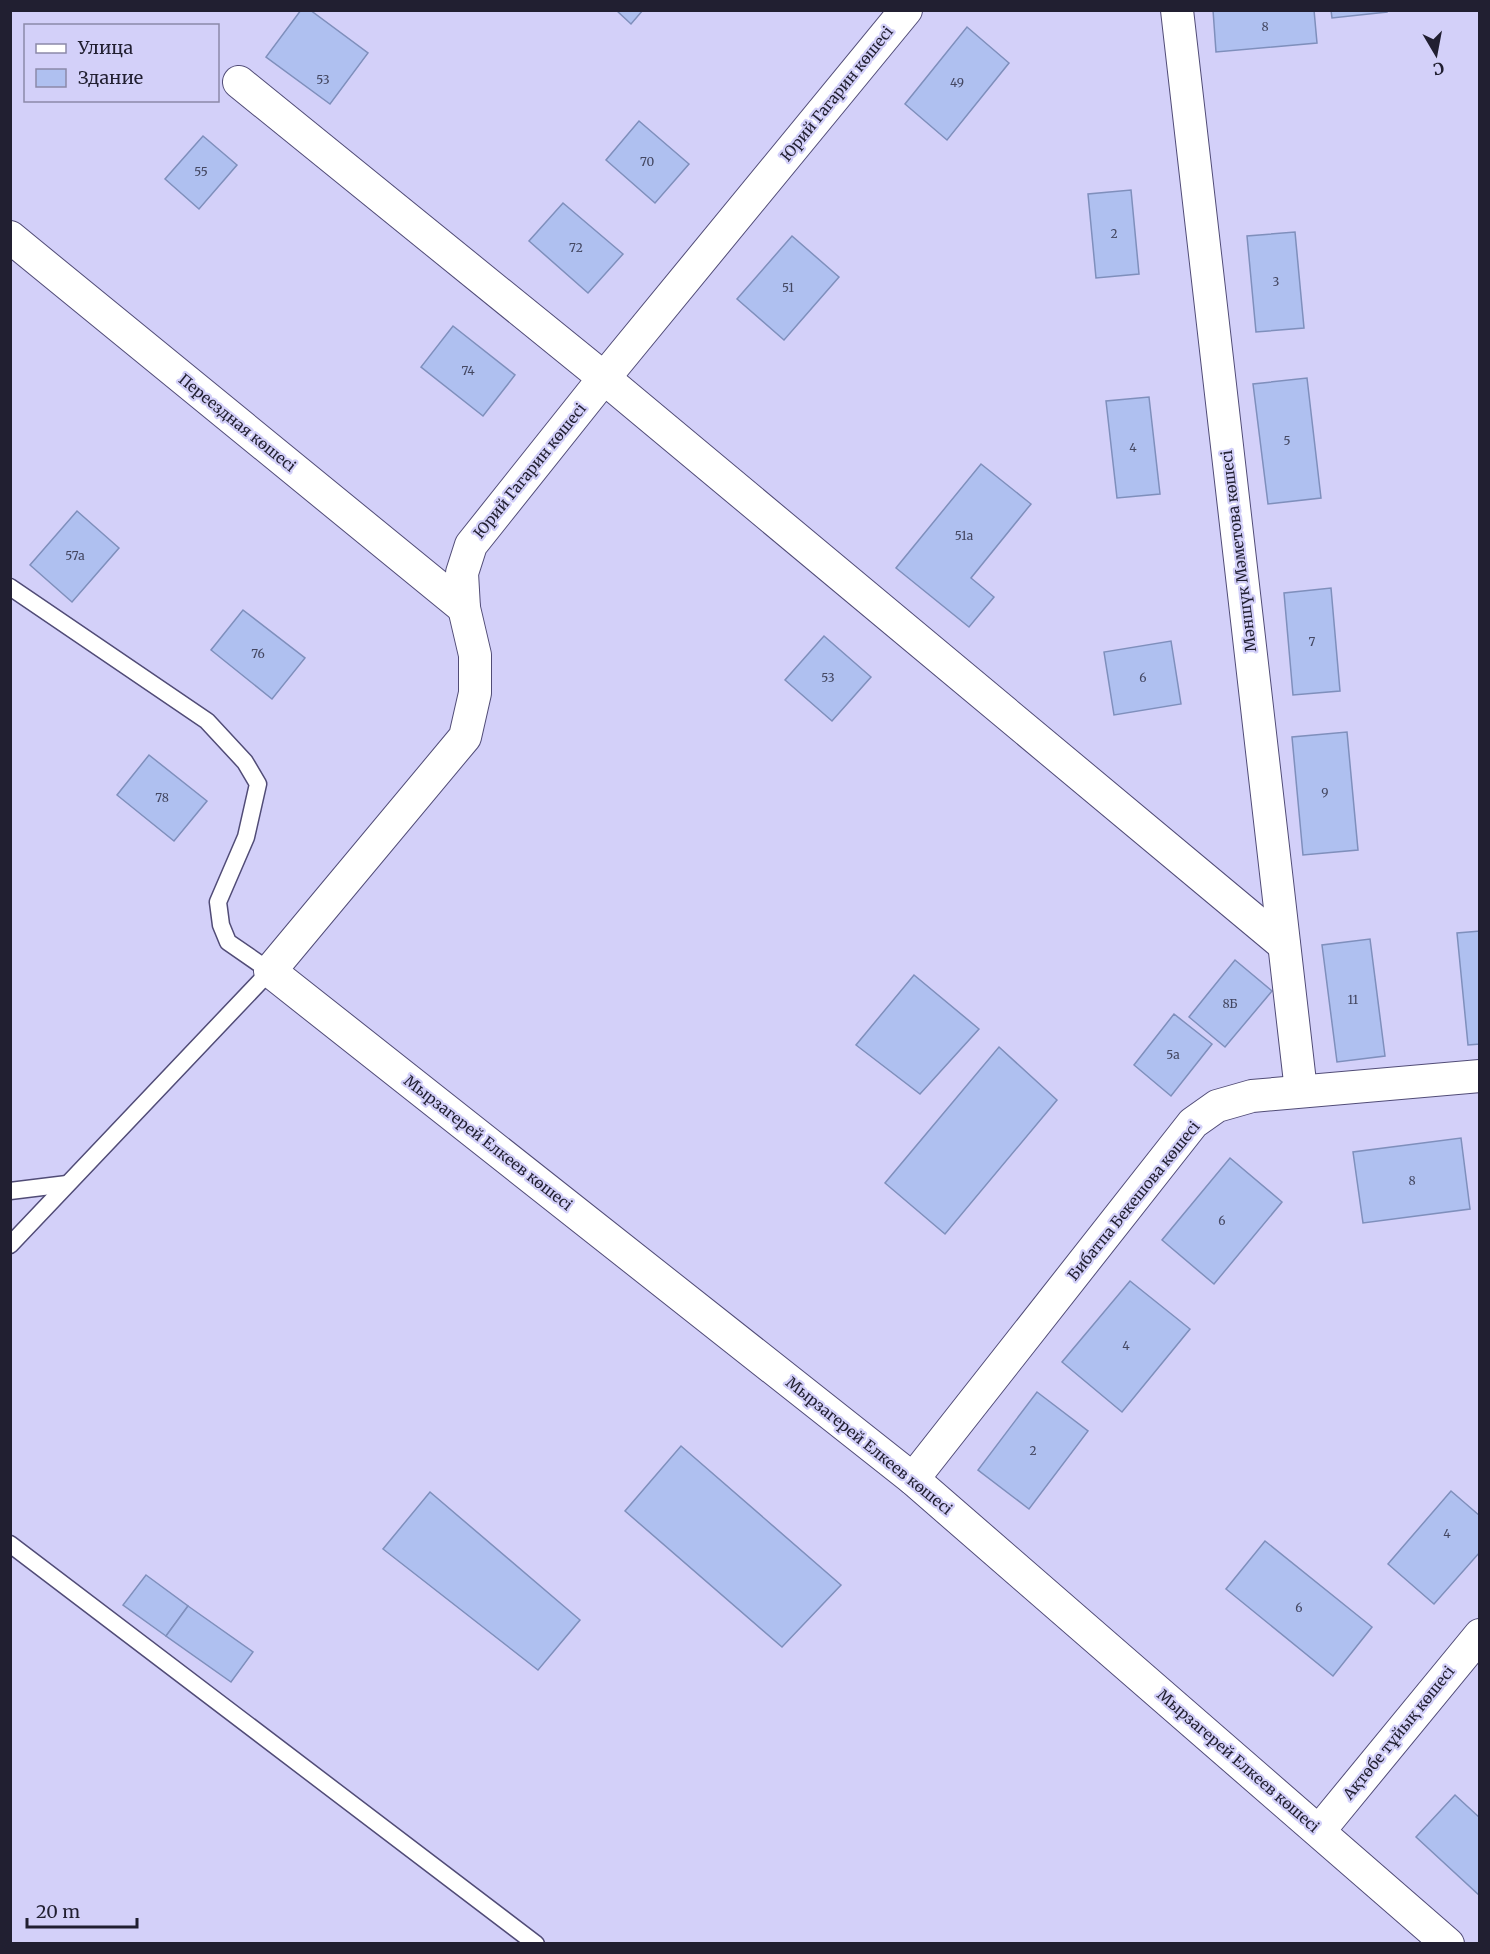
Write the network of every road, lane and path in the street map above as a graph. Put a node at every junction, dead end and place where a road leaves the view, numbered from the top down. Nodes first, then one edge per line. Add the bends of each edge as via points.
1 (906, 10) edge
2 (1177, 10) edge
3 (239, 82) dead end
4 (10, 237) edge
5 (604, 378) junction
6 (10, 586) edge
7 (464, 608) junction
8 (1284, 945) junction
9 (270, 971) junction
10 (1479, 1076) edge
11 (1301, 1091) junction
12 (67, 1184) junction
13 (10, 1191) edge
14 (10, 1245) edge
15 (913, 1479) junction
16 (10, 1544) edge
17 (1479, 1635) edge
18 (1319, 1831) junction
19 (536, 1944) edge
20 (1448, 1944) edge

1 - 5 street, Юрий Гагарин көшесі
2 - 8 street, Мәншүк Мәметова көшесі
3 - 5 street
4 - 7 street, Переездная көшесі
5 - 7 street, Юрий Гагарин көшесі via 471,545 462,573
5 - 8 street
6 - 9 lane via 207,721 245,762 258,783 246,837 218,902 228,942
7 - 9 street, Юрий Гагарин көшесі via 475,655 475,693 465,737
8 - 11 street, Мәншүк Мәметова көшесі
9 - 12 lane
9 - 15 street, Мырзагерей Елкеев көшесі
10 - 11 street, Бибатпа Бекешова көшесі
11 - 15 street, Бибатпа Бекешова көшесі via 1252,1096 1217,1106 1193,1124
12 - 13 lane
12 - 14 lane
15 - 18 street, Мырзагерей Елкеев көшесі
16 - 19 lane
17 - 18 street, Ақтөбе тұйық көшесі
18 - 20 street, Мырзагерей Елкеев көшесі

